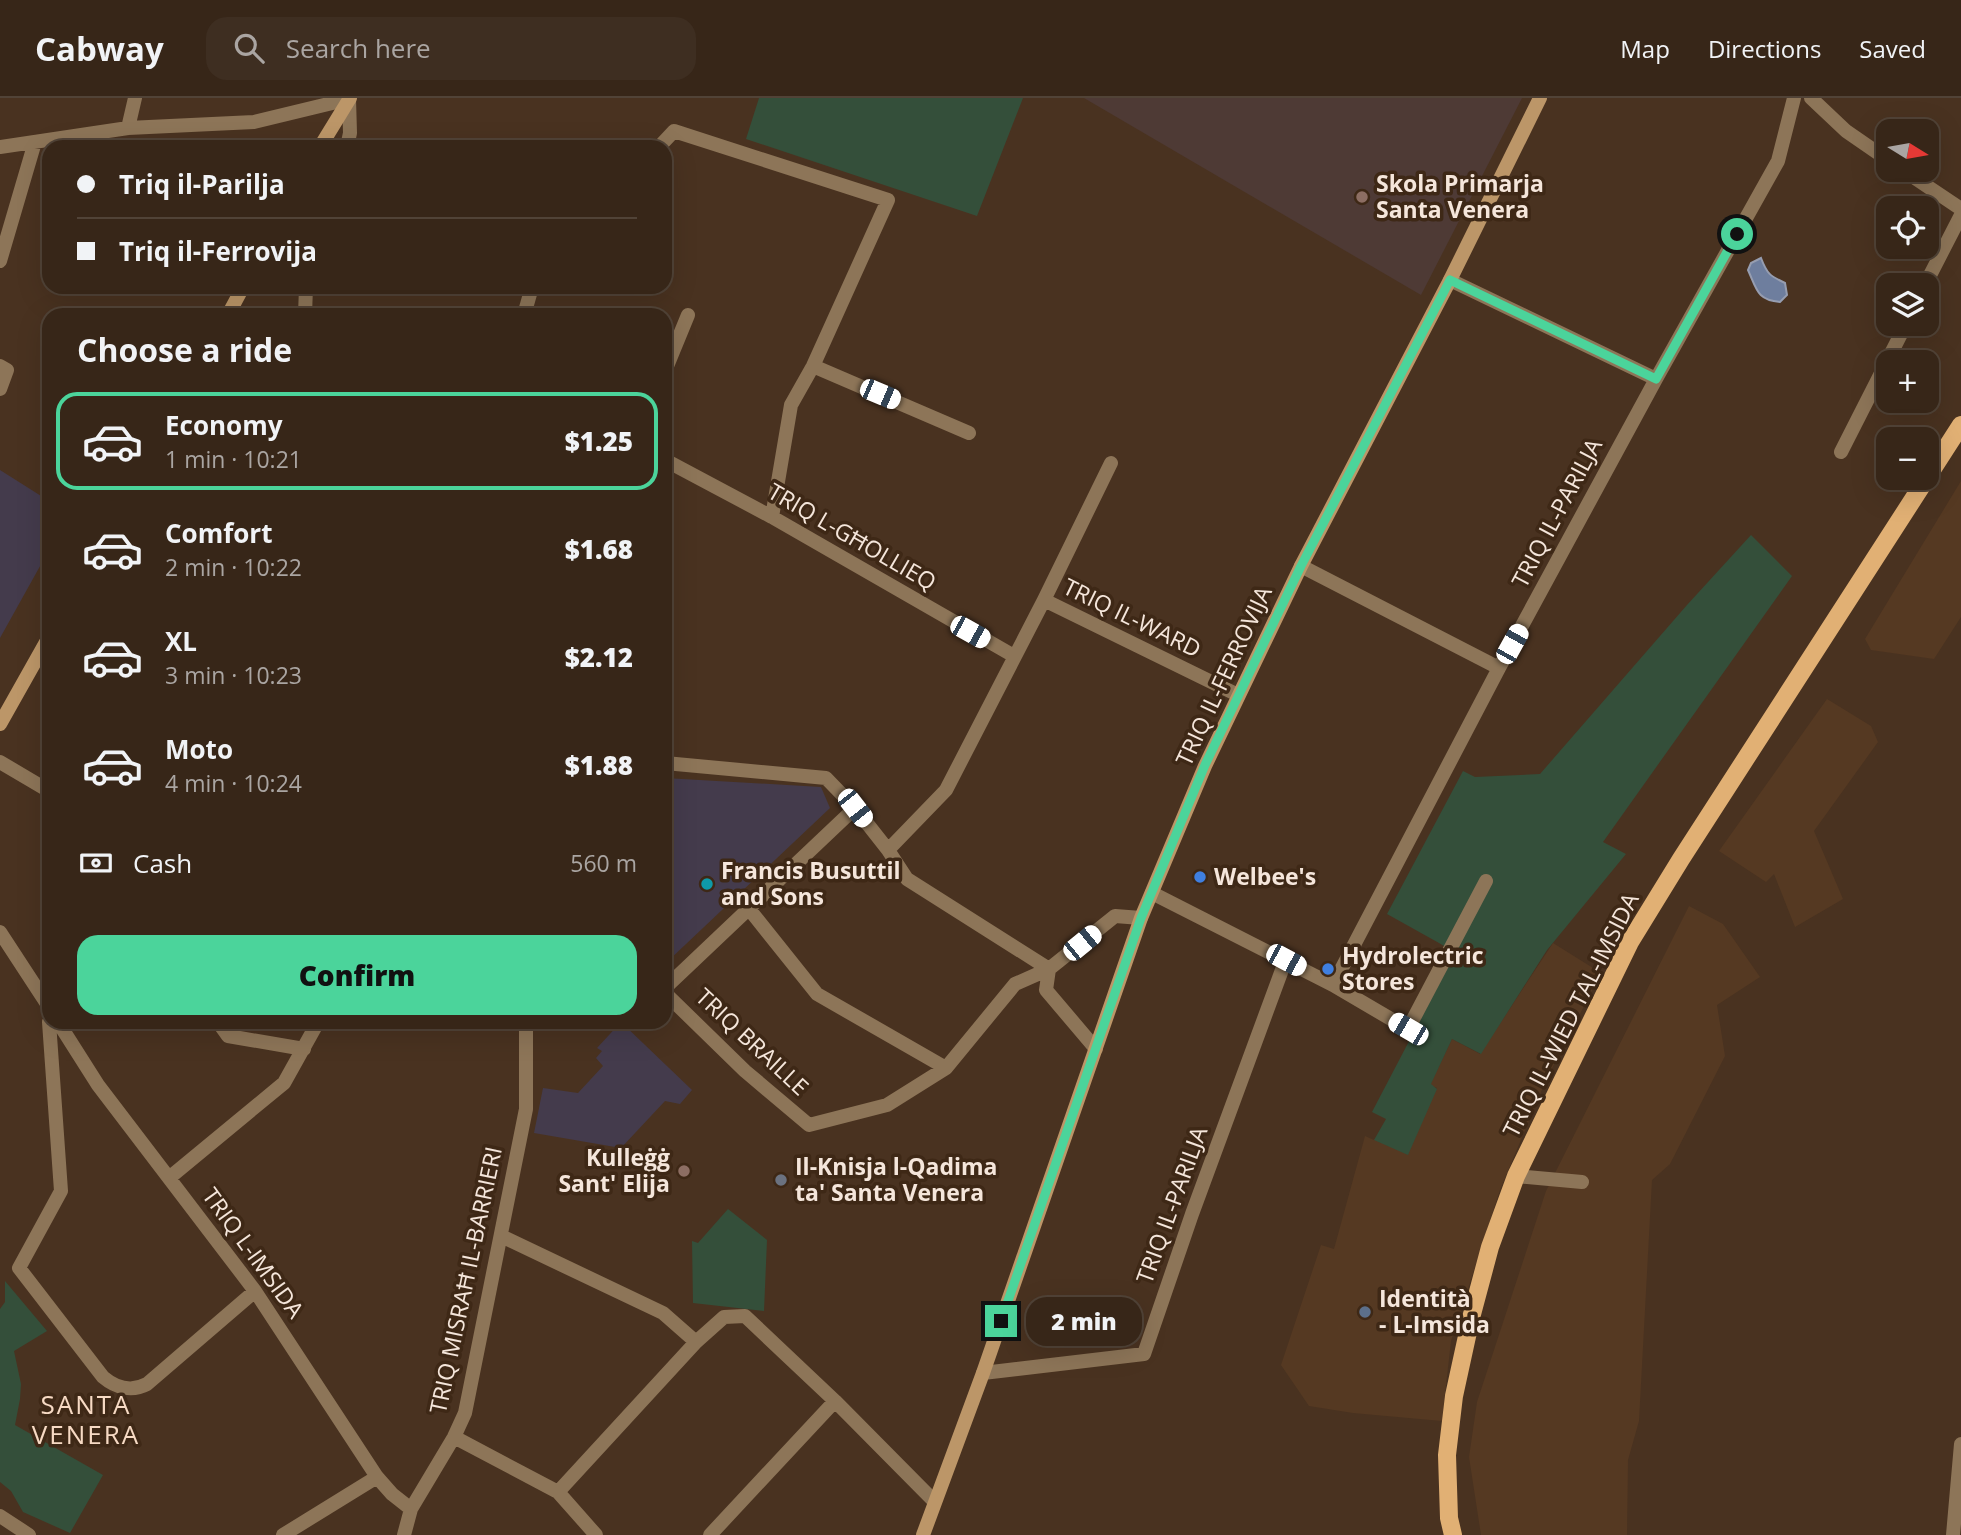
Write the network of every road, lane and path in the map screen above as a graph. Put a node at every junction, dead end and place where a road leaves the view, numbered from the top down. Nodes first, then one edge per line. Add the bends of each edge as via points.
1 (135, 98) edge
2 (1539, 98) edge
3 (1794, 98) edge
4 (1811, 98) edge
5 (349, 99) edge
6 (128, 128) junction
7 (48, 140) edge
8 (324, 140) edge
9 (348, 140) edge
10 (666, 140) edge
11 (42, 141) edge
12 (35, 142) junction
13 (0, 147) edge
14 (1876, 152) edge
15 (1920, 182) edge
16 (1961, 212) edge
17 (0, 261) edge
18 (1931, 273) edge
19 (1450, 280) junction
20 (688, 315) dead end
21 (1900, 336) edge
22 (672, 354) edge
23 (0, 366) edge
24 (813, 366) junction
25 (1656, 379) junction
26 (0, 389) edge
27 (1961, 425) edge
28 (968, 433) dead end
29 (1840, 452) dead end
30 (1111, 463) dead end
31 (672, 464) edge
32 (772, 517) junction
33 (1301, 566) junction
34 (1044, 600) junction
35 (42, 649) edge
36 (1014, 656) junction
37 (1499, 668) junction
38 (1238, 695) junction
39 (0, 724) edge
40 (0, 762) edge
41 (672, 763) edge
42 (42, 787) edge
43 (855, 808) junction
44 (888, 850) junction
45 (1486, 881) dead end
46 (1152, 893) junction
47 (749, 909) junction
48 (1141, 918) junction
49 (0, 932) edge
50 (1286, 960) junction
51 (1049, 970) junction
52 (672, 983) edge
53 (1333, 985) junction
54 (42, 995) edge
55 (672, 997) edge
56 (50, 1029) edge
57 (62, 1029) edge
58 (223, 1029) edge
59 (314, 1029) edge
60 (526, 1029) edge
61 (304, 1049) junction
62 (1096, 1049) junction
63 (946, 1068) junction
64 (1516, 1176) junction
65 (169, 1178) junction
66 (1582, 1182) dead end
67 (501, 1236) junction
68 (255, 1291) junction
69 (696, 1342) junction
70 (983, 1373) junction
71 (835, 1401) junction
72 (454, 1437) junction
73 (1961, 1444) edge
74 (377, 1477) junction
75 (558, 1492) junction
76 (934, 1500) junction
77 (411, 1509) junction
78 (0, 1516) edge
79 (29, 1535) edge
80 (283, 1535) edge
81 (404, 1535) edge
82 (596, 1535) edge
83 (710, 1535) edge
84 (923, 1535) edge
85 (1453, 1535) edge
86 (1952, 1535) edge

1 - 6 street
2 - 19 main road, TRIQ IL-FERROVIJA
3 - 25 street, TRIQ IL-PARILJA via 1778,161
4 - 14 street
5 - 6 street via 254,122
5 - 8 main road
5 - 9 street
6 - 7 street
10 - 24 street via 674,131 887,200
11 - 12 street
12 - 13 street
12 - 17 street
15 - 16 street
16 - 18 street
19 - 25 street
19 - 33 main road, TRIQ IL-FERROVIJA
20 - 22 street
21 - 29 street
23 - 26 street via 7,370
24 - 28 street
24 - 32 street via 791,405
25 - 37 street, TRIQ IL-PARILJA
27 - 64 main road, TRIQ IL-WIED TAL-IMSIDA via 1630,942
30 - 34 street
31 - 32 street, TRIQ L-GĦOLLIEQ
32 - 36 street, TRIQ L-GĦOLLIEQ
33 - 37 street
33 - 38 main road, TRIQ IL-FERROVIJA
34 - 36 street
34 - 38 street, TRIQ IL-WARD
35 - 39 main road
36 - 44 street via 946,790
37 - 53 street, TRIQ IL-PARILJA
38 - 46 main road, TRIQ IL-FERROVIJA
40 - 42 street
41 - 43 street via 826,778
43 - 44 street
43 - 47 street
44 - 51 street via 907,879
45 - 53 street via 1408,1029
46 - 48 main road, TRIQ IL-FERROVIJA
46 - 50 street
47 - 52 street
47 - 63 street via 817,994
48 - 51 street via 1115,916
48 - 62 main road, TRIQ IL-FERROVIJA
49 - 54 street
50 - 53 street
50 - 70 street, TRIQ IL-PARILJA via 1144,1354
51 - 62 street via 1046,990
51 - 63 street via 1015,984
55 - 63 street, TRIQ BRAILLE via 745,1071 809,1125 887,1105
56 - 68 street via 61,1191 19,1268 103,1377 113,1385 132,1389 147,1384
57 - 65 street, TRIQ L-IMSIDA via 98,1085
58 - 61 street via 228,1036
59 - 61 street
60 - 67 street, TRIQ MISRAĦ IL-BARRIERI via 526,1109
61 - 65 street via 284,1083
62 - 70 main road, TRIQ IL-FERROVIJA
64 - 66 street
64 - 85 main road, TRIQ IL-WIED TAL-IMSIDA via 1487,1259 1454,1396 1447,1455
65 - 68 street, TRIQ L-IMSIDA
67 - 69 street via 663,1313
67 - 72 street, TRIQ MISRAĦ IL-BARRIERI via 465,1413
68 - 74 street, TRIQ L-IMSIDA
69 - 71 street via 724,1317 745,1316
69 - 75 street
70 - 76 main road, TRIQ IL-FERROVIJA
71 - 76 street
71 - 83 street
72 - 75 street
72 - 77 street, TRIQ MISRAĦ IL-BARRIERI
73 - 86 street
74 - 77 street, TRIQ L-IMSIDA
74 - 80 street
75 - 82 street
76 - 84 main road, TRIQ IL-FERROVIJA
77 - 81 street, TRIQ MISRAĦ IL-BARRIERI
78 - 79 street

